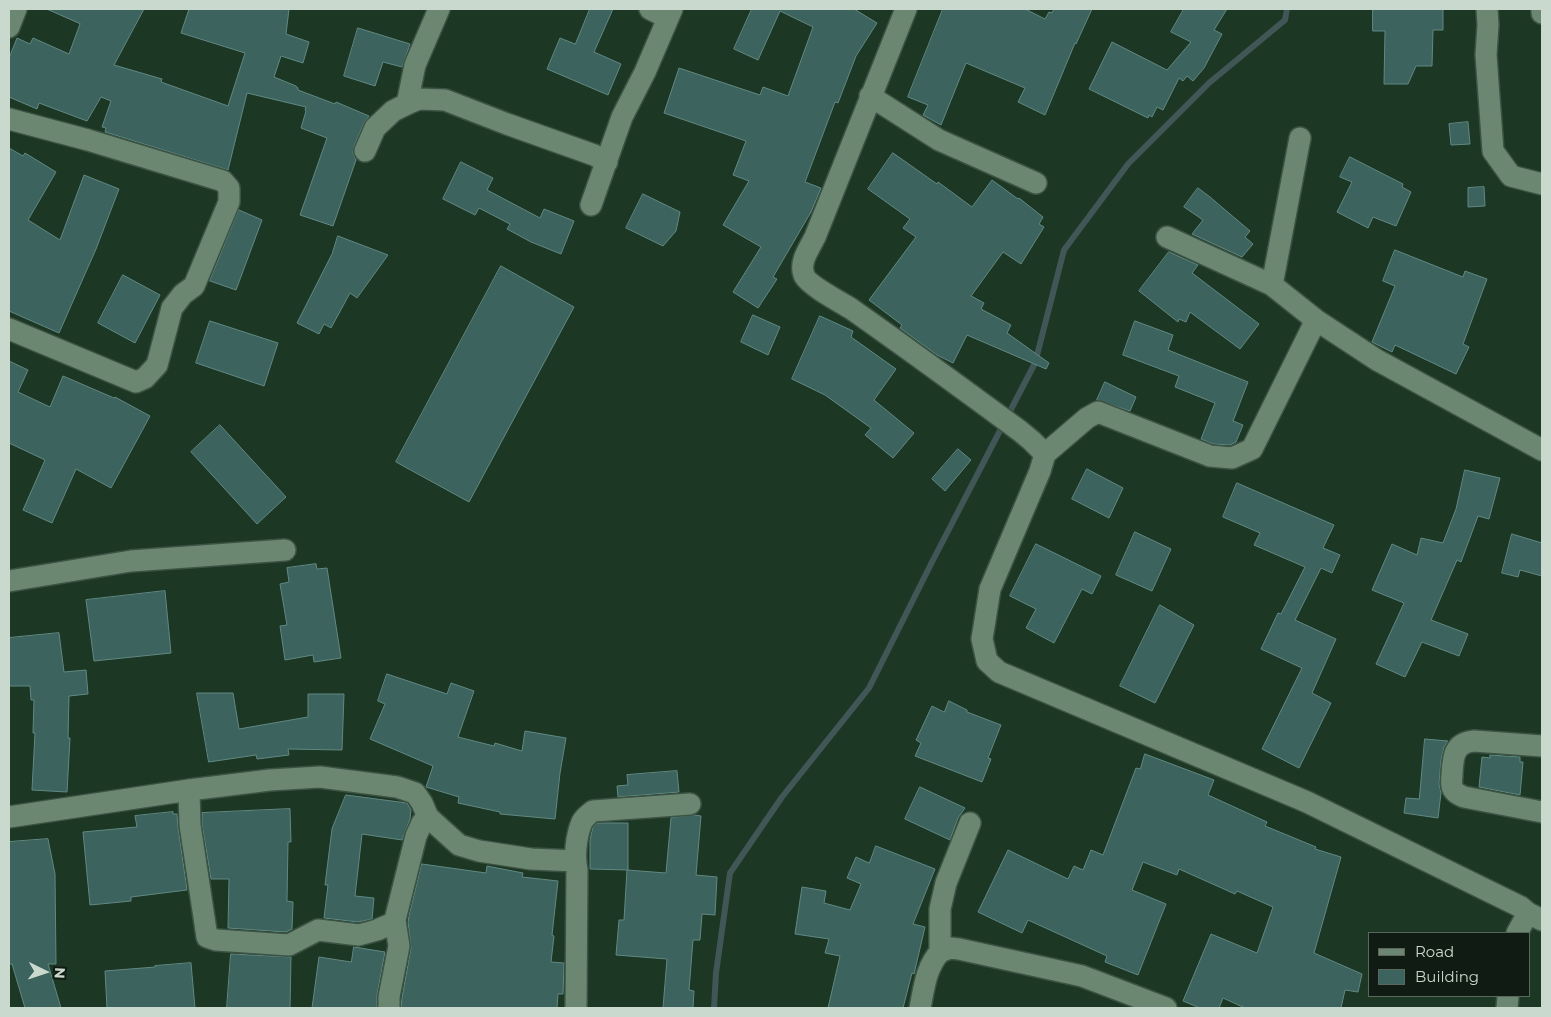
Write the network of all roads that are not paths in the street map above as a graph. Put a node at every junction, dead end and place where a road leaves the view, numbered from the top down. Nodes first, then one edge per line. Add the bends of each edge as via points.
1 (16, 9) edge
2 (439, 9) edge
3 (906, 9) edge
4 (1487, 9) edge
5 (1542, 9) edge
6 (664, 12) edge
7 (1542, 13) edge
8 (9, 27) edge
9 (870, 96) junction
10 (407, 104) junction
11 (9, 119) edge
12 (1300, 138) dead end
13 (365, 151) dead end
14 (606, 162) junction
15 (1036, 183) dead end
16 (1542, 184) edge
17 (591, 205) dead end
18 (1167, 237) dead end
19 (1272, 285) junction
20 (1316, 320) junction
21 (9, 329) edge
22 (1032, 442) junction
23 (1542, 450) edge
24 (284, 550) dead end
25 (9, 581) edge
26 (1542, 746) edge
27 (189, 790) junction
28 (690, 804) dead end
29 (1542, 808) edge
30 (9, 816) edge
31 (428, 818) junction
32 (970, 823) dead end
33 (575, 861) junction
34 (1535, 917) edge
35 (395, 920) junction
36 (1518, 932) edge
37 (940, 952) junction
38 (389, 1008) edge
39 (576, 1008) edge
40 (920, 1008) edge
41 (1166, 1008) edge

1 - 8 street
2 - 10 street via 415,65
3 - 9 street
4 - 16 street via 1486,55 1493,150 1512,176
5 - 7 street
6 - 14 street via 645,72 622,117
9 - 15 street via 938,140
9 - 22 street via 802,264 804,277 901,344
10 - 13 street via 393,111 375,128
10 - 14 street via 419,99 445,100
11 - 21 street via 223,181 229,188 229,202 194,286 172,308 157,365 145,378 136,382
12 - 19 street
14 - 17 street
18 - 19 street
19 - 20 street
20 - 22 street via 1252,449 1232,458 1210,456 1098,412
20 - 23 street via 1377,360
22 - 34 street via 1040,471 990,589 982,639 987,662 999,672 1307,802 1468,880
24 - 25 street via 131,561
26 - 29 street via 1464,742 1452,761 1452,787 1457,794
27 - 30 street
27 - 31 street via 320,777 397,787 415,793
27 - 35 street via 190,825 207,936 216,940 289,945 318,930 359,935
28 - 33 street via 593,811 582,820
31 - 33 street via 459,845 479,851
31 - 35 street via 416,836
32 - 37 street via 946,883 940,909
33 - 39 street
34 - 36 street
35 - 38 street via 399,946
37 - 40 street via 927,974
37 - 41 street via 959,949 1082,976

